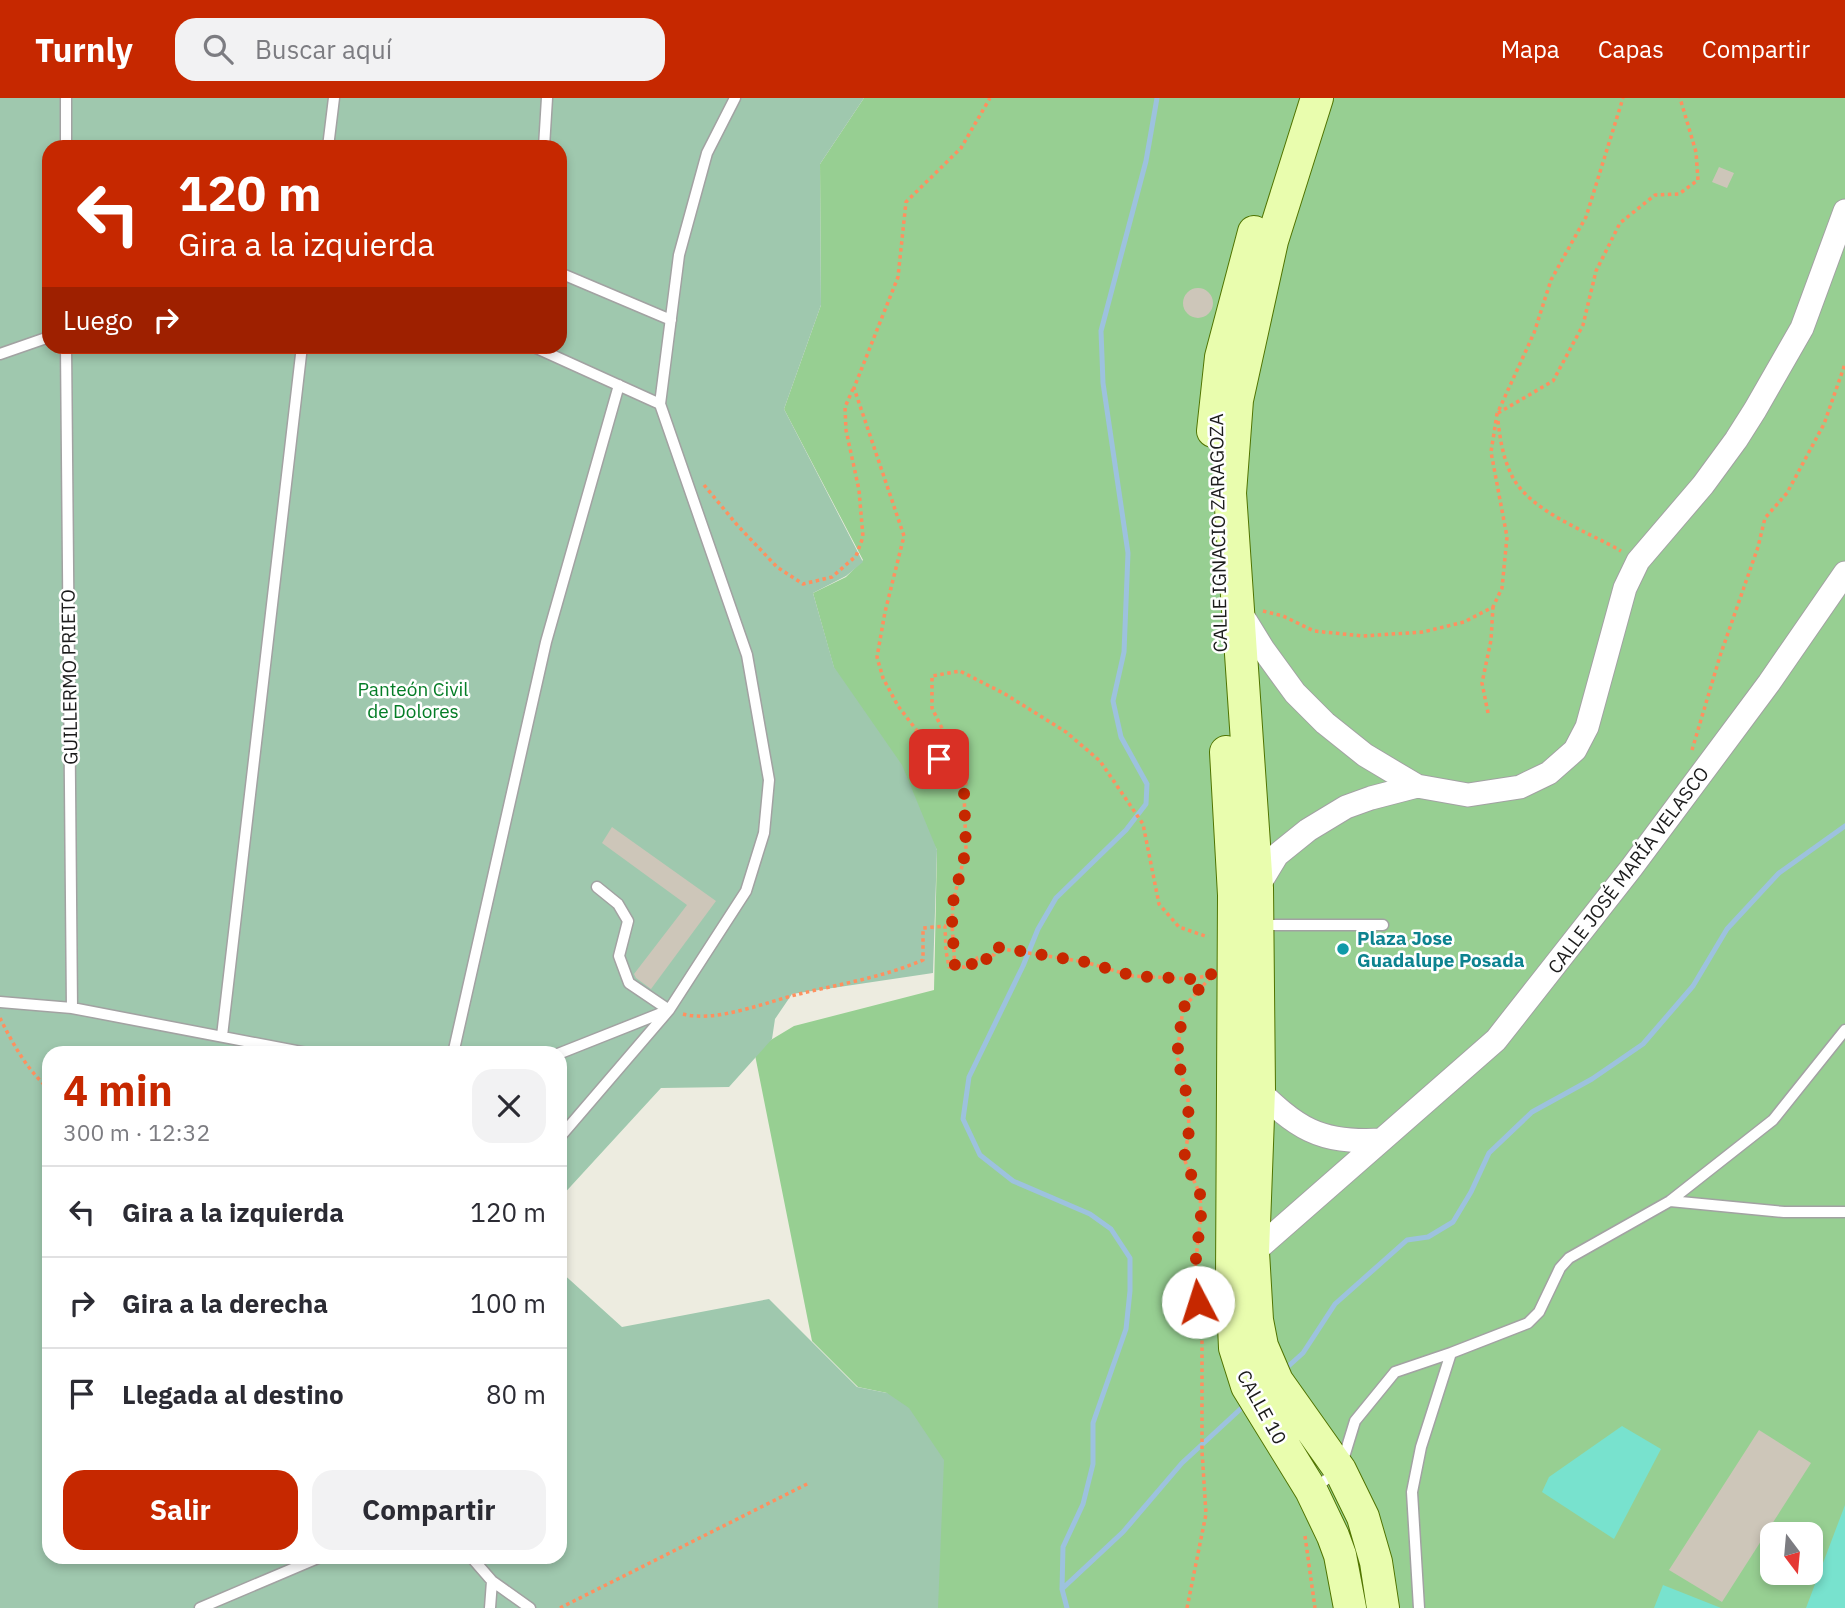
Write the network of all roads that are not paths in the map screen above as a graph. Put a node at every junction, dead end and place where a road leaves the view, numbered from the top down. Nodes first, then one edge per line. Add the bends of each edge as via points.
1 (66, 98) edge
2 (334, 98) edge
3 (547, 98) edge
4 (735, 98) edge
5 (1295, 98) edge
6 (1317, 98) edge
7 (66, 140) edge
8 (329, 140) edge
9 (544, 140) edge
10 (1845, 211) edge
11 (567, 276) edge
12 (671, 320) junction
13 (42, 339) edge
14 (0, 354) edge
15 (66, 354) edge
16 (301, 354) edge
17 (550, 354) edge
18 (619, 385) junction
19 (660, 404) junction
20 (1845, 573) edge
21 (1237, 606) junction
22 (1417, 786) junction
23 (597, 887) dead end
24 (1245, 892) junction
25 (1383, 925) dead end
26 (1258, 926) junction
27 (0, 1002) edge
28 (72, 1008) junction
29 (669, 1010) junction
30 (1845, 1030) edge
31 (222, 1036) junction
32 (272, 1046) edge
33 (455, 1046) edge
34 (567, 1050) edge
35 (1234, 1066) junction
36 (1259, 1090) junction
37 (567, 1129) edge
38 (1382, 1140) junction
39 (1670, 1201) junction
40 (1845, 1212) edge
41 (1242, 1262) junction
42 (1451, 1353) junction
43 (1263, 1384) junction
44 (1340, 1470) junction
45 (1311, 1490) junction
46 (304, 1564) edge
47 (477, 1564) edge
48 (492, 1581) junction
49 (200, 1608) edge
50 (490, 1608) edge
51 (530, 1608) edge
52 (1350, 1608) edge
53 (1383, 1608) edge
54 (1419, 1608) edge

1 - 7 lane
2 - 8 lane
3 - 9 lane
4 - 12 lane via 707,153 679,255
5 - 24 street, CALLE IGNACIO ZARAGOZA via 1238,287 1221,357 1213,429 1219,615
6 - 21 street, CALLE IGNACIO ZARAGOZA via 1272,241 1237,400 1230,493
10 - 22 street, CALLE IGNACIO ZARAGOZA via 1802,328 1755,410 1703,485 1638,561 1625,588 1587,727 1575,750 1549,773 1520,787 1468,795
11 - 12 lane
12 - 19 lane
13 - 14 lane
15 - 28 lane, GUILLERMO PRIETO
16 - 31 lane
17 - 18 lane
18 - 19 lane
18 - 33 lane via 546,642
19 - 29 lane via 747,655 769,780 764,833 746,891
20 - 38 street, CALLE JOSÉ MARÍA VELASCO via 1649,845 1512,1021
21 - 22 street, CALLE IGNACIO ZARAGOZA via 1295,693 1325,723 1365,755
21 - 24 street, CALLE IGNACIO ZARAGOZA
22 - 24 street, CALLE IGNACIO ZARAGOZA via 1346,807 1308,830 1277,855
23 - 29 lane via 618,904 628,921 619,956 629,983
24 - 26 street, CALLE IGNACIO ZARAGOZA
24 - 35 street, CALLE IGNACIO ZARAGOZA via 1233,946
25 - 26 lane
26 - 36 street, CALLE IGNACIO ZARAGOZA
27 - 28 lane
28 - 31 lane
29 - 34 lane
29 - 37 lane
30 - 39 lane via 1773,1121
31 - 32 lane
35 - 36 street
35 - 41 street, CALLE 10
36 - 38 street via 1294,1121 1324,1137
36 - 41 street, CALLE 10
38 - 41 street, CALLE JOSÉ MARÍA VELASCO
39 - 40 lane via 1784,1212
39 - 42 lane via 1569,1258 1528,1323
41 - 43 street, CALLE 10 via 1235,1348
42 - 44 lane via 1395,1372 1354,1421
42 - 54 lane via 1412,1492
43 - 44 street, CALLE 10
43 - 45 street, CALLE 10
44 - 45 lane
44 - 53 street, CALLE 10 via 1363,1517
45 - 52 street, CALLE 10 via 1340,1555
46 - 49 lane
47 - 48 lane
48 - 50 lane
48 - 51 lane

